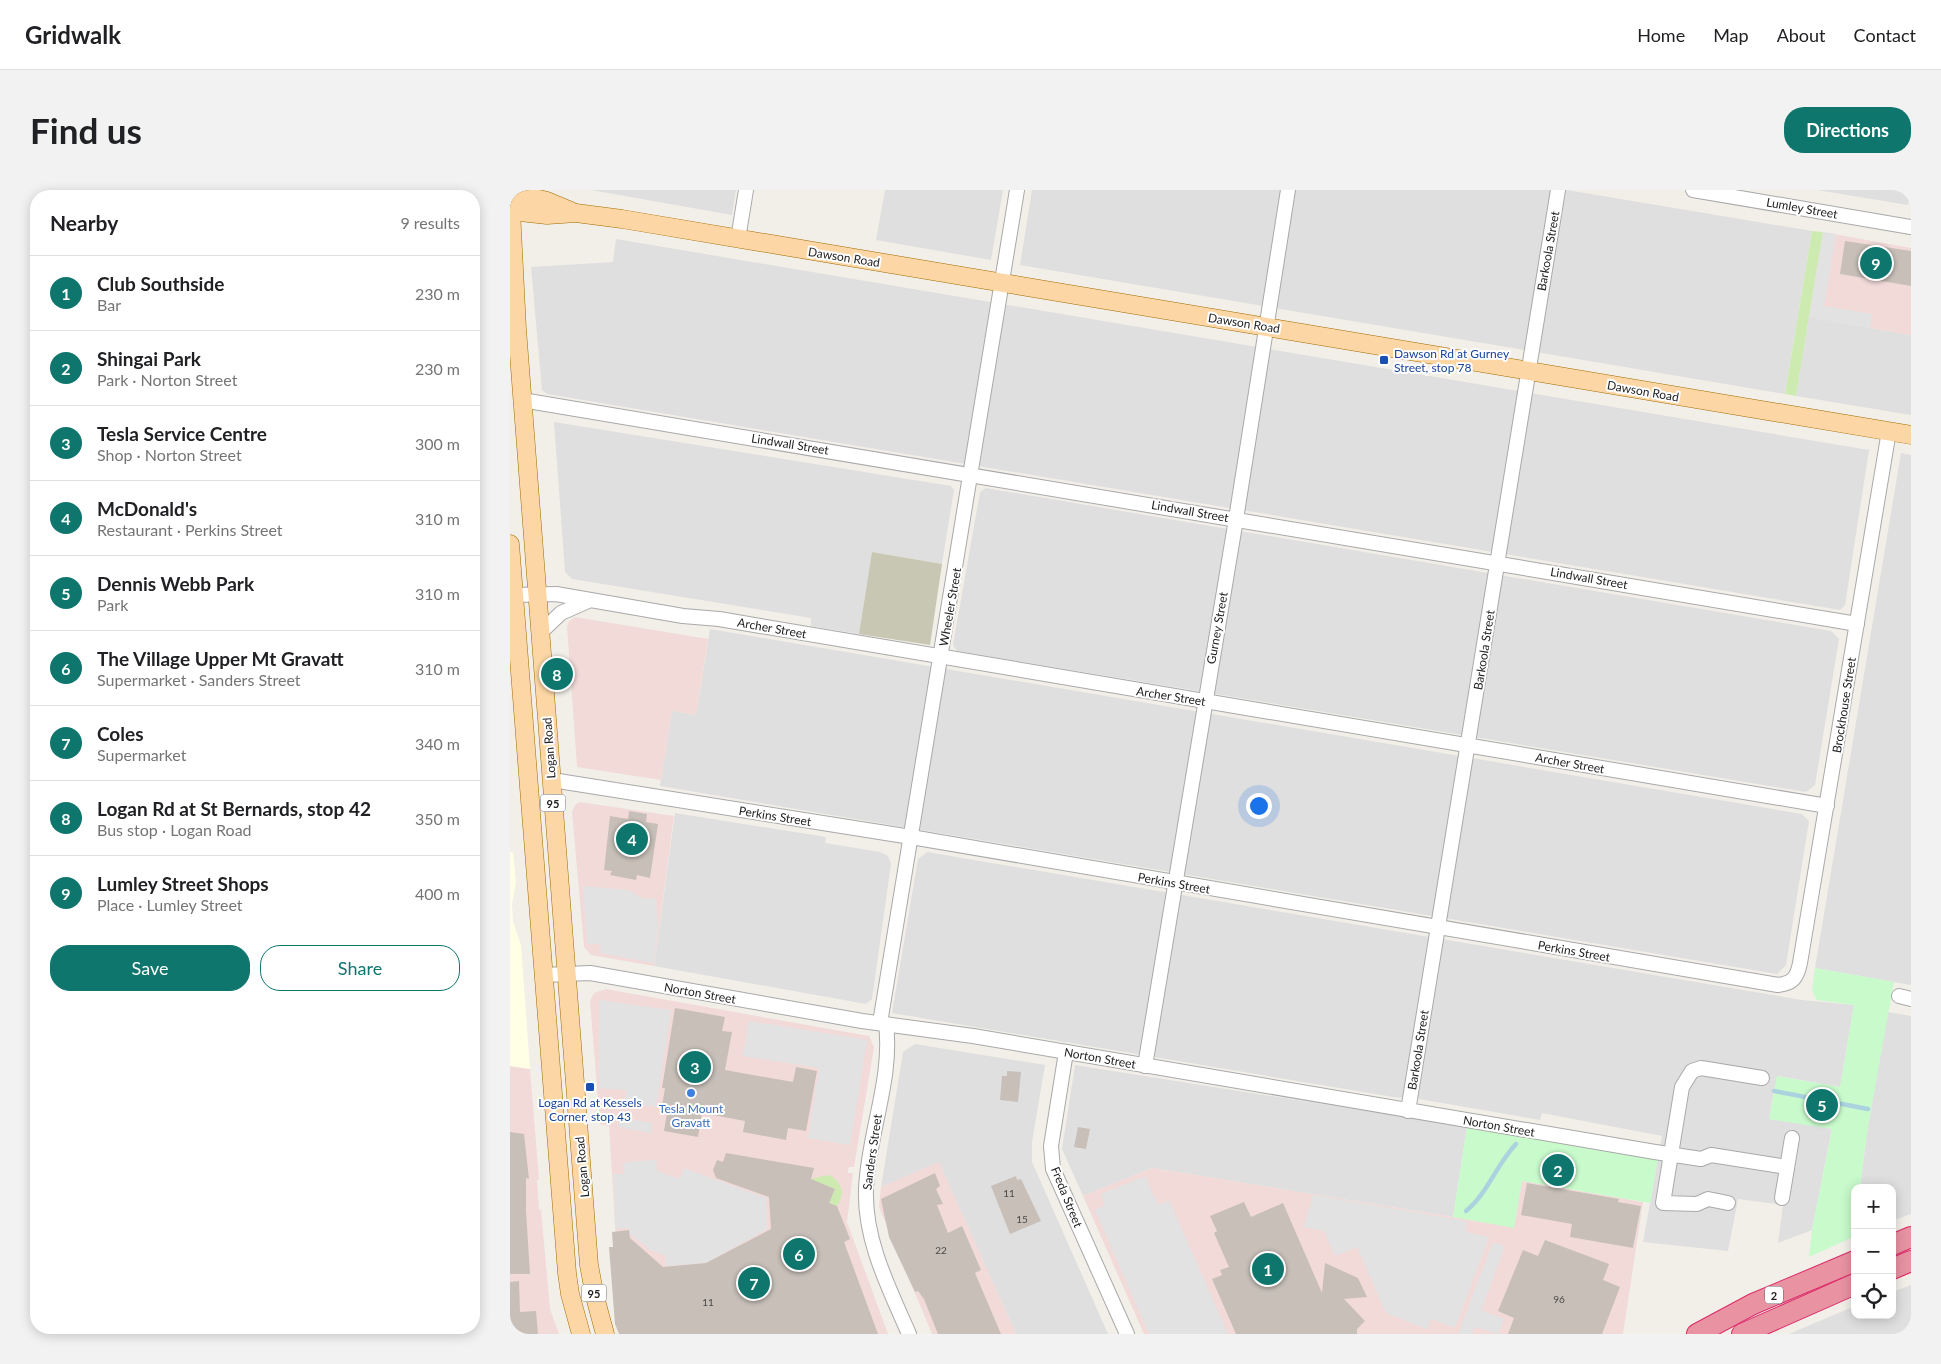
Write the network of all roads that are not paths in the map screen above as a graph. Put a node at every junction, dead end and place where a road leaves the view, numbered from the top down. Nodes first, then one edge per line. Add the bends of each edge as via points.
1 (746, 190) edge
2 (1017, 190) edge
3 (1288, 190) edge
4 (1558, 190) edge
5 (1693, 190) edge
6 (510, 192) edge
7 (511, 211) edge
8 (576, 213) junction
9 (1911, 226) edge
10 (738, 239) junction
11 (1003, 284) junction
12 (1266, 327) junction
13 (1528, 372) junction
14 (522, 400) junction
15 (1889, 431) junction
16 (1911, 435) edge
17 (972, 474) junction
18 (1236, 519) junction
19 (510, 544) edge
20 (1498, 563) junction
21 (537, 594) junction
22 (514, 595) junction
23 (592, 600) junction
24 (1857, 624) junction
25 (540, 633) junction
26 (941, 658) junction
27 (1204, 701) junction
28 (1468, 746) junction
29 (552, 780) junction
30 (1827, 806) junction
31 (912, 838) junction
32 (1174, 883) junction
33 (1438, 928) junction
34 (566, 973) junction
35 (544, 975) junction
36 (1796, 978) joint
37 (883, 1023) junction
38 (1066, 1052) junction
39 (1146, 1066) junction
40 (1762, 1078) dead end
41 (1408, 1111) junction
42 (1792, 1138) dead end
43 (1672, 1154) junction
44 (1787, 1167) junction
45 (1782, 1198) dead end
46 (1728, 1203) dead end
47 (1911, 1237) edge
48 (1896, 1243) edge
49 (1911, 1261) edge
50 (1851, 1263) edge
51 (1896, 1267) edge
52 (1851, 1286) edge
53 (581, 1334) edge
54 (605, 1334) edge
55 (909, 1334) edge
56 (1127, 1334) edge
57 (1697, 1334) edge
58 (1742, 1334) edge

1 - 10 street
2 - 11 street, Wheeler Street
3 - 12 street, Gurney Street
4 - 13 street, Barkoola Street
5 - 9 street, Lumley Street
6 - 7 main road, Logan Road / 95
6 - 8 main road, Dawson Road via 547,201
7 - 8 main road, Dawson Road via 546,215
7 - 14 main road, Logan Road / 95
8 - 10 main road, Dawson Road
10 - 11 main road, Dawson Road
11 - 12 main road, Dawson Road
11 - 17 street, Wheeler Street
12 - 13 main road, Dawson Road
12 - 18 street, Gurney Street
13 - 15 main road, Dawson Road
13 - 20 street, Barkoola Street
14 - 17 street, Lindwall Street
14 - 21 main road, Logan Road / 95
15 - 16 main road, Dawson Road
15 - 24 street, Brockhouse Street
17 - 18 street, Lindwall Street
17 - 26 street, Wheeler Street
18 - 20 street, Lindwall Street
18 - 27 street, Gurney Street
19 - 22 main road, Logan Road / 95
20 - 24 street, Lindwall Street
20 - 28 street, Barkoola Street
21 - 22 street, Archer Street
21 - 23 street, Archer Street
21 - 25 main road, Logan Road / 95
22 - 35 main road, Logan Road / 95
23 - 25 street via 561,613
23 - 26 street, Archer Street
24 - 30 street, Brockhouse Street
25 - 29 main road, Logan Road / 95
26 - 27 street, Archer Street
26 - 31 street, Wheeler Street
27 - 28 street, Archer Street
27 - 32 street, Gurney Street
28 - 30 street, Archer Street
28 - 33 street, Barkoola Street
29 - 31 street, Perkins Street
29 - 34 main road, Logan Road / 95
30 - 36 street, Brockhouse Street
31 - 32 street, Perkins Street
31 - 37 street, Wheeler Street
32 - 33 street, Perkins Street
32 - 39 street, Gurney Street
33 - 36 street, Perkins Street via 1778,985 1788,984
33 - 41 street, Barkoola Street
34 - 35 street, Norton Street
34 - 37 street, Norton Street via 590,973
34 - 54 main road, Logan Road / 95 via 589,1265
35 - 53 main road, Logan Road / 95 via 567,1273
37 - 38 street, Norton Street
37 - 55 street, Sanders Street via 888,1048 867,1175 866,1201 874,1248
38 - 39 street, Norton Street
38 - 56 street, Freda Street via 1051,1146 1053,1169
39 - 41 street, Norton Street
40 - 43 street via 1701,1068 1692,1071 1682,1087
41 - 43 street, Norton Street
42 - 44 street
43 - 44 street, Norton Street via 1701,1159 1711,1155
43 - 46 street via 1663,1203 1697,1204 1708,1199
44 - 45 street
47 - 48 highway
49 - 51 highway
50 - 57 highway, 2 via 1753,1304
52 - 58 highway, 2

